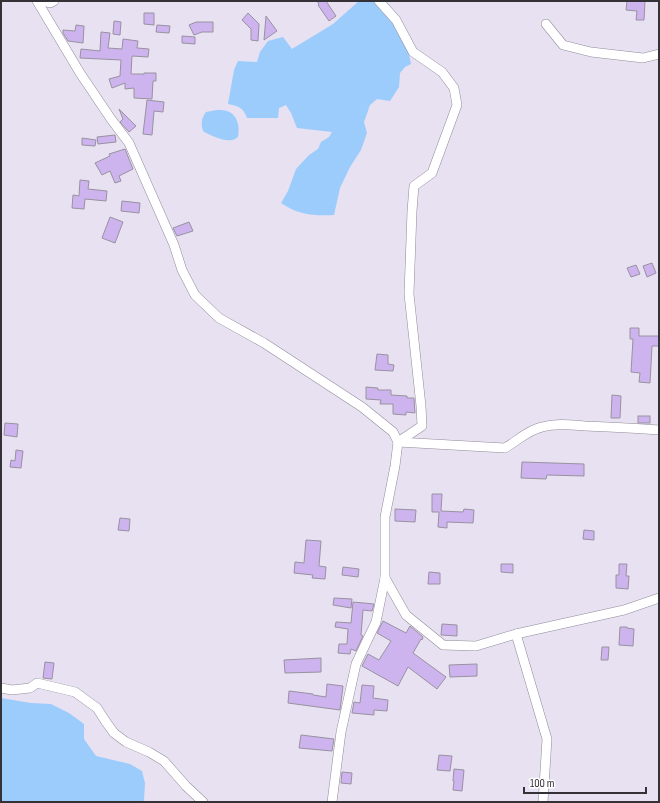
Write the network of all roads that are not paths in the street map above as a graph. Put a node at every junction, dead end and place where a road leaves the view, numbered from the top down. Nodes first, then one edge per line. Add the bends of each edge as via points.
1 (37, 1) edge
2 (42, 1) edge
3 (54, 1) edge
4 (379, 1) edge
5 (546, 24) dead end
6 (659, 54) edge
7 (659, 430) edge
8 (398, 442) junction
9 (385, 578) junction
10 (659, 598) edge
11 (516, 634) junction
12 (1, 688) edge
13 (202, 802) edge
14 (332, 802) edge
15 (543, 802) edge

1 - 8 street via 80,73 129,143 195,295 219,318 264,343 362,407 393,432
2 - 3 street
4 - 8 street via 396,20 413,52 442,72 454,88 457,105 432,173 414,186 409,294 422,426
5 - 6 street via 562,45 591,52 643,58
7 - 8 street via 543,426 530,431 505,448
8 - 9 street via 385,517
9 - 11 street via 406,615 443,645 476,646
9 - 14 street via 376,622 356,664 341,732
10 - 11 street via 624,610
11 - 15 street via 547,739
12 - 13 street via 30,688 37,683 75,692 97,708 114,733 164,761

